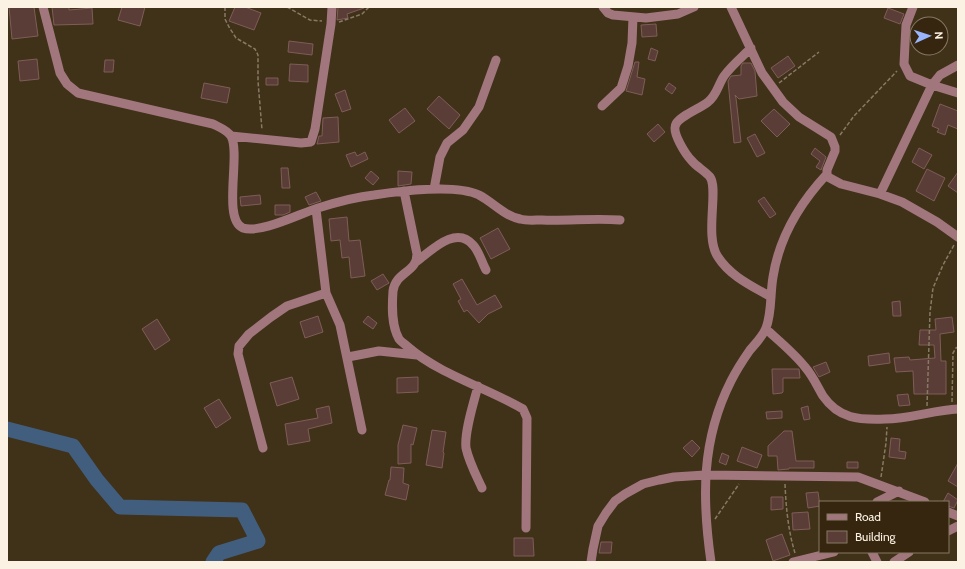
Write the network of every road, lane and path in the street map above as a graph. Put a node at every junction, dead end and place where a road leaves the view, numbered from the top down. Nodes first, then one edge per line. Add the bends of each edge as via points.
1 (43, 7) edge
2 (225, 7) edge
3 (288, 7) edge
4 (332, 7) edge
5 (369, 7) edge
6 (603, 7) edge
7 (694, 7) edge
8 (731, 7) edge
9 (913, 7) edge
10 (633, 18) junction
11 (331, 23) junction
12 (750, 48) junction
13 (819, 52) dead end
14 (496, 60) dead end
15 (904, 64) junction
16 (958, 65) edge
17 (932, 85) junction
18 (773, 88) junction
19 (958, 93) edge
20 (602, 106) dead end
21 (231, 136) junction
22 (264, 140) junction
23 (834, 143) junction
24 (827, 174) junction
25 (434, 189) junction
26 (404, 191) junction
27 (880, 194) junction
28 (316, 209) junction
29 (620, 220) dead end
30 (956, 241) edge
31 (417, 261) junction
32 (486, 270) dead end
33 (326, 293) junction
34 (771, 297) junction
35 (766, 329) junction
36 (958, 347) edge
37 (417, 355) junction
38 (348, 357) junction
39 (478, 386) junction
40 (955, 410) edge
41 (927, 414) junction
42 (887, 420) junction
43 (362, 430) dead end
44 (263, 448) dead end
45 (705, 475) junction
46 (745, 476) junction
47 (785, 476) junction
48 (880, 485) junction
49 (482, 488) dead end
50 (899, 491) junction
51 (879, 501) edge
52 (923, 501) edge
53 (526, 528) dead end
54 (707, 532) junction
55 (830, 553) edge
56 (872, 553) edge
57 (907, 553) edge
58 (795, 561) edge
59 (591, 562) edge
60 (711, 562) edge
61 (877, 562) edge
62 (894, 562) edge

1 - 21 street via 60,74 78,93 213,124 226,130
2 - 22 path via 226,19 236,38 255,49 258,55
3 - 11 path via 310,20
4 - 11 street
5 - 11 path via 362,14
6 - 10 street via 613,15
7 - 10 street via 678,14
8 - 12 street
9 - 15 street via 906,24
10 - 20 street via 632,44 621,88
11 - 22 street via 311,142
12 - 18 street via 762,73
12 - 34 street via 724,77 714,97 680,120 675,124 675,128 680,144 690,160 711,178 713,245 717,257 731,272
13 - 18 path
14 - 25 street via 479,107 463,130 447,143 440,157
15 - 17 street via 910,76
15 - 23 path via 854,116
16 - 17 street via 940,75
17 - 19 street
17 - 27 street
18 - 23 street via 799,117 831,137
21 - 22 street
21 - 28 street via 233,215 239,225 244,228 264,227
23 - 24 street via 835,151
24 - 27 street via 841,184
24 - 34 street via 811,191 784,237 774,271
25 - 26 street
25 - 29 street via 454,188 480,195 506,214 522,220
26 - 28 street via 374,194
26 - 31 street
27 - 30 street via 920,211
28 - 33 street
30 - 41 path via 932,288
31 - 32 street via 450,238 458,237 467,239 475,246
31 - 37 street via 399,276 394,289 392,310 394,327 400,339
33 - 38 street via 340,325
33 - 44 street via 287,306 249,334 239,346 238,354
34 - 35 street
35 - 42 street via 806,367 833,408 844,416
35 - 45 street via 747,354 722,401 715,421
36 - 40 path via 953,353
37 - 38 street via 379,352
37 - 39 street
38 - 43 street
39 - 49 street via 466,446
39 - 53 street via 523,409 527,418
40 - 41 street
41 - 42 street
42 - 48 path
45 - 46 street
45 - 54 street
45 - 59 street via 674,477 642,484 615,501 598,526
46 - 47 street
46 - 54 path
47 - 48 street via 858,477
47 - 58 path via 786,509
48 - 50 street
50 - 51 street
50 - 52 street
54 - 60 street
55 - 58 street
56 - 61 street
57 - 62 street

